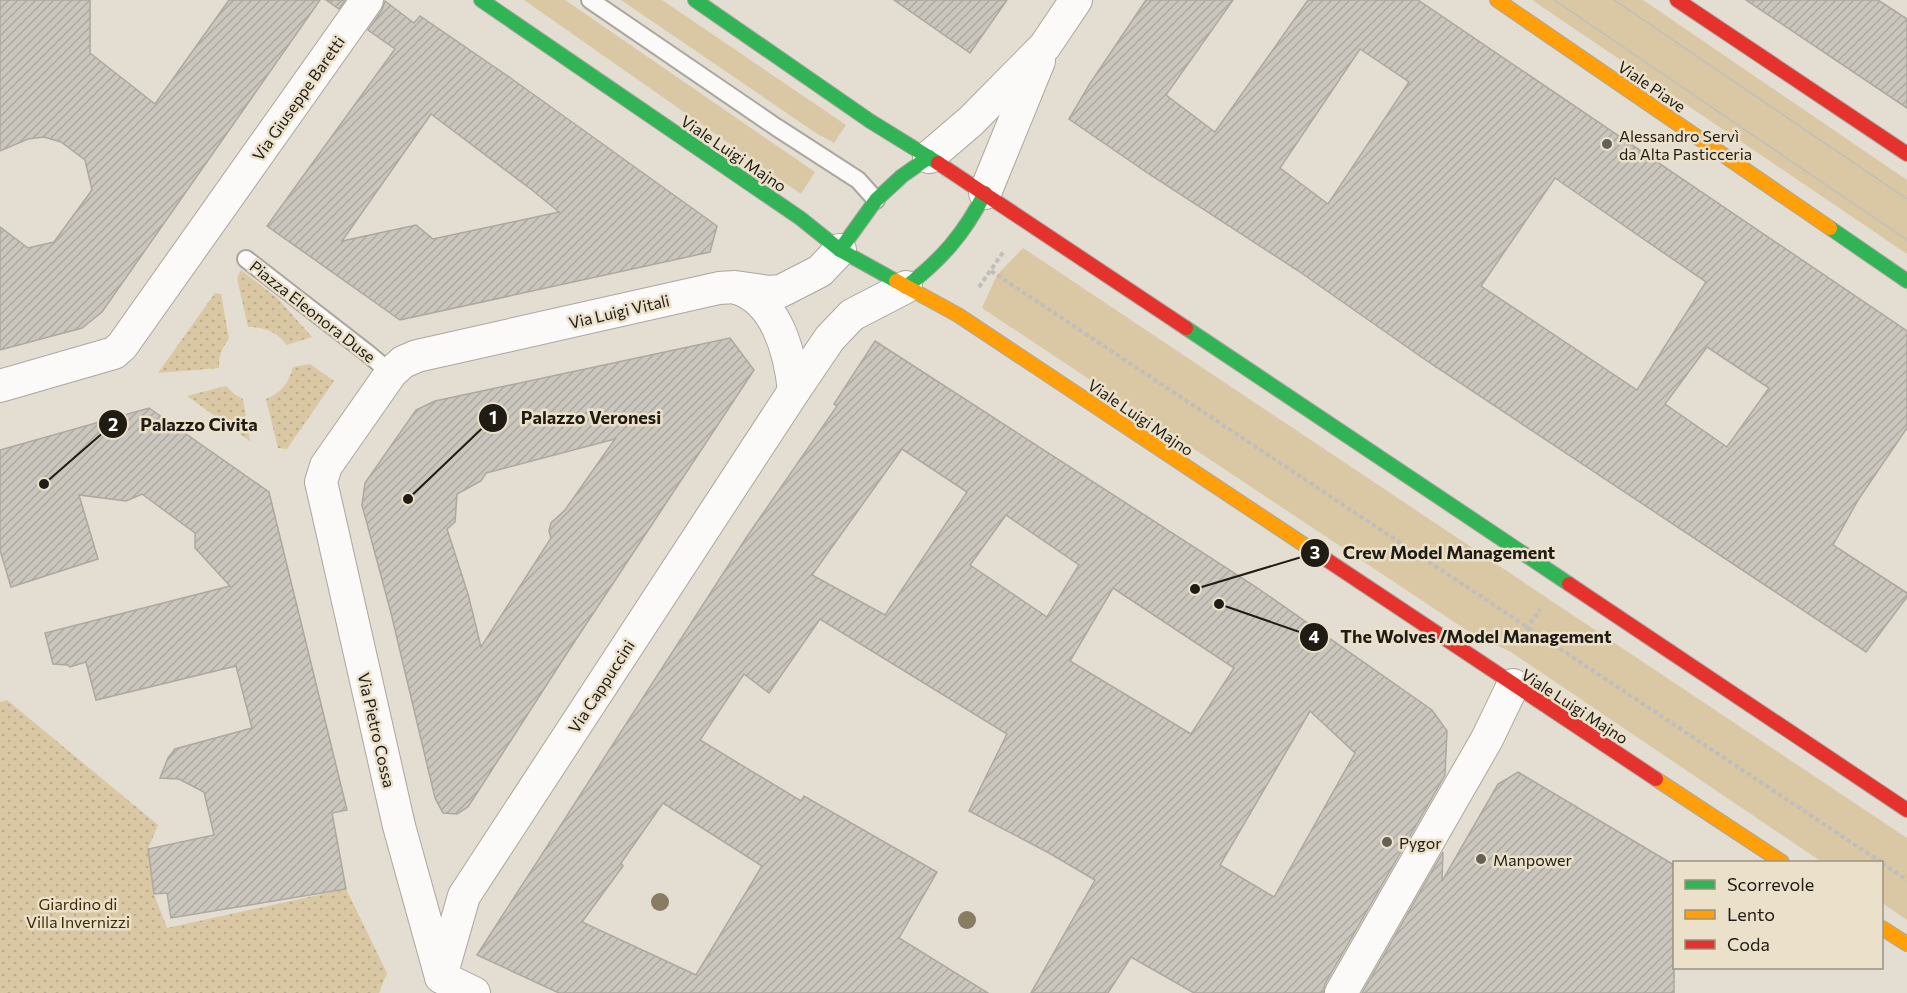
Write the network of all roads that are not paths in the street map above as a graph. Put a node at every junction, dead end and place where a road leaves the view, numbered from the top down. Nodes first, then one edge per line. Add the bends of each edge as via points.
1 (367, 0) edge
2 (481, 0) edge
3 (590, 0) edge
4 (694, 0) edge
5 (1076, 0) edge
6 (1497, 0) edge
7 (1677, 0) edge
8 (1045, 46) junction
9 (1907, 153) edge
10 (929, 157) junction
11 (985, 193) junction
12 (876, 200) junction
13 (840, 250) junction
14 (246, 259) dead end
15 (1907, 280) edge
16 (735, 287) junction
17 (906, 287) junction
18 (391, 373) junction
19 (0, 386) edge
20 (794, 391) junction
21 (321, 482) joint
22 (1513, 685) junction
23 (1907, 810) edge
24 (1780, 861) edge
25 (1883, 929) edge
26 (1907, 944) edge
27 (437, 985) edge
28 (474, 993) edge
29 (1341, 993) edge

1 - 19 street, Via Giuseppe Baretti via 129,338 114,353
2 - 13 main road, Viale Luigi Majno via 800,218
3 - 12 lane via 858,180
4 - 10 main road
5 - 8 street
6 - 15 main road, Viale Piave
7 - 9 main road
8 - 10 street via 971,121
8 - 11 street
10 - 11 main road
10 - 12 main road
11 - 17 main road via 952,247
11 - 23 main road
12 - 13 main road
13 - 16 street, Via Luigi Vitali via 820,271 781,291
13 - 17 main road, Viale Luigi Majno
14 - 18 lane, Piazza Eleonora Duse
16 - 18 street, Via Luigi Vitali via 417,356
16 - 20 street via 757,298 784,341
17 - 20 street, Via Cappuccini via 852,315 830,338
17 - 22 main road, Viale Luigi Majno via 958,315
18 - 21 street, Piazza Eleonora Duse via 339,445
20 - 27 street, Via Cappuccini via 464,896
21 - 27 street, Via Pietro Cossa
22 - 24 main road, Viale Luigi Majno
22 - 29 street via 1487,739
25 - 26 main road
27 - 28 street

